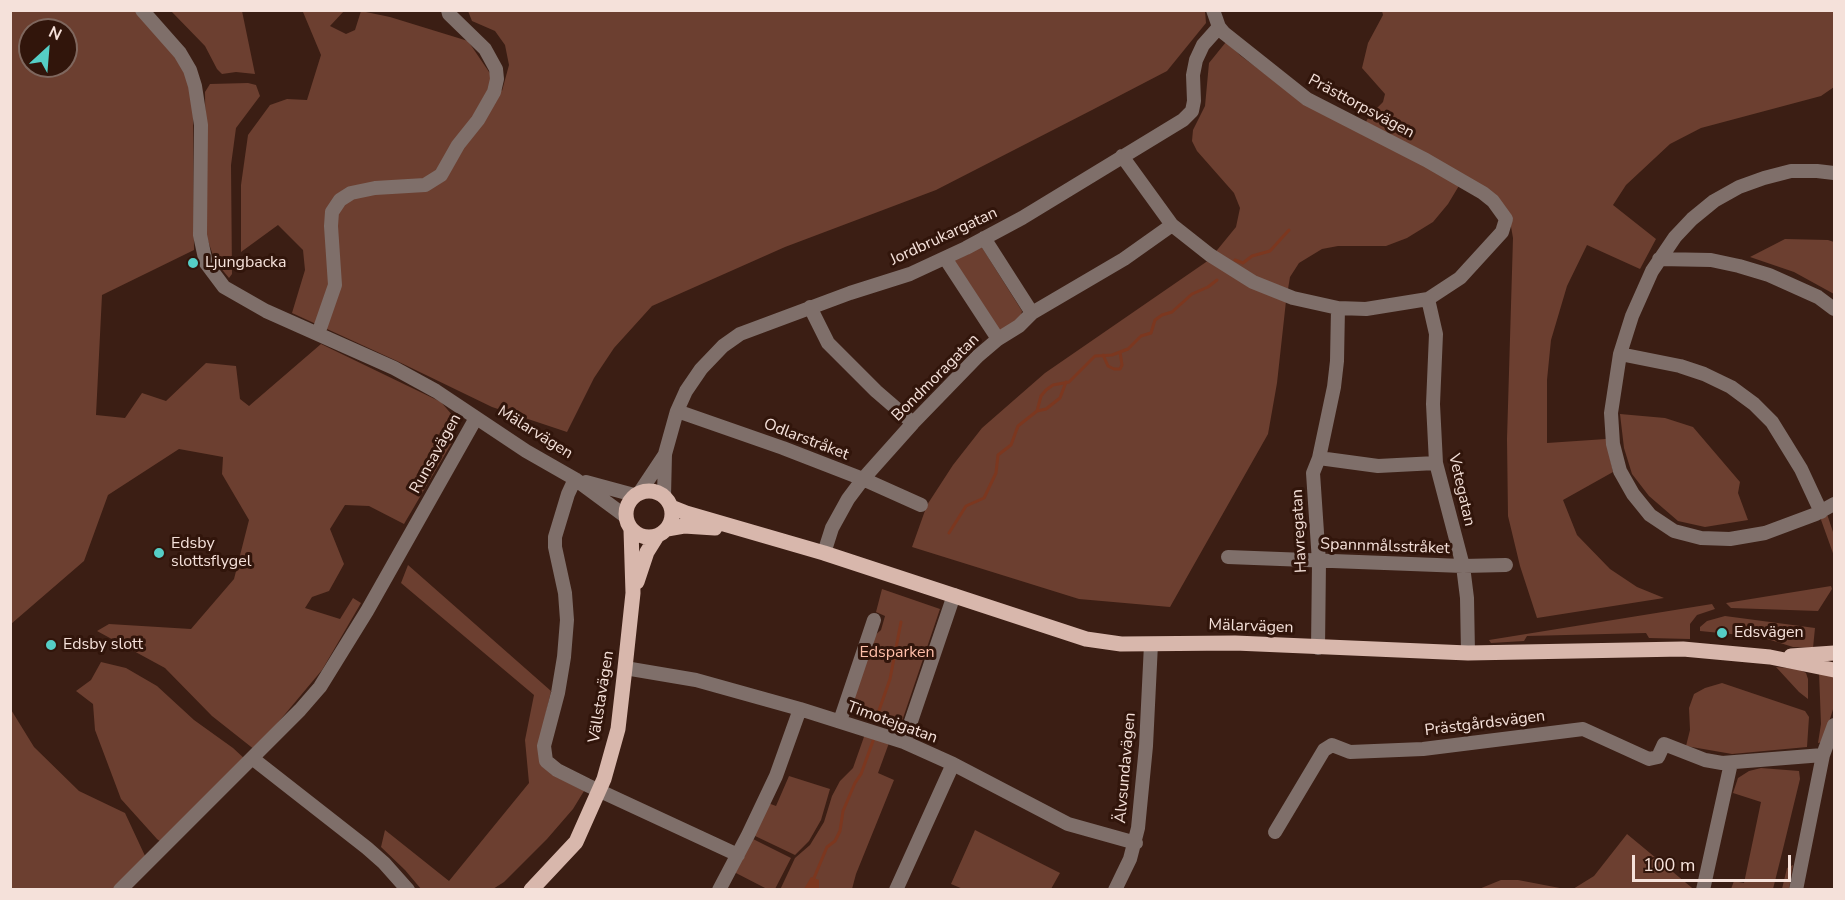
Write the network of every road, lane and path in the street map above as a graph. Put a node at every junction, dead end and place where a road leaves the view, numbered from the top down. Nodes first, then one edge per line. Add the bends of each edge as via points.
1 (142, 10) edge
2 (448, 10) edge
3 (1213, 10) edge
4 (1219, 27) junction
5 (1122, 156) junction
6 (1834, 173) edge
7 (1172, 225) junction
8 (984, 238) junction
9 (945, 258) junction
10 (1659, 259) junction
11 (1428, 299) junction
12 (810, 307) junction
13 (1338, 308) junction
14 (1834, 309) edge
15 (1032, 313) junction
16 (318, 334) junction
17 (998, 339) junction
18 (1620, 354) junction
19 (677, 411) junction
20 (476, 418) junction
21 (913, 423) junction
22 (665, 454) junction
23 (1319, 458) junction
24 (1436, 463) junction
25 (575, 479) junction
26 (863, 479) junction
27 (637, 493) junction
28 (668, 501) junction
29 (1834, 504) edge
30 (921, 505) dead end
31 (1821, 512) junction
32 (628, 523) junction
33 (748, 531) junction
34 (662, 532) junction
35 (824, 553) junction
36 (1228, 557) dead end
37 (1319, 562) junction
38 (1506, 565) dead end
39 (1462, 566) junction
40 (633, 593) junction
41 (954, 595) junction
42 (874, 620) dead end
43 (1152, 644) junction
44 (1318, 648) junction
45 (1468, 653) junction
46 (1834, 653) edge
47 (1770, 657) junction
48 (625, 668) junction
49 (1834, 670) edge
50 (800, 709) junction
51 (840, 722) junction
52 (1834, 725) edge
53 (1832, 737) edge
54 (904, 742) junction
55 (1823, 755) junction
56 (252, 758) junction
57 (1731, 763) junction
58 (953, 764) junction
59 (600, 791) junction
60 (1275, 832) dead end
61 (1136, 843) junction
62 (738, 855) junction
63 (536, 888) edge
64 (120, 890) edge
65 (408, 890) edge
66 (719, 890) edge
67 (896, 890) edge
68 (1115, 890) edge
69 (1703, 890) edge
70 (1796, 890) edge

1 - 16 street, Runsavägen via 180,53 195,86 201,125 200,235 206,263 235,295
2 - 16 street via 485,49 496,69 494,92 441,175 425,185 351,192 340,200 332,212 331,226 335,285
3 - 4 street, Prästtorpsvägen
4 - 5 street, Jordbrukargatan via 1196,60 1192,111
4 - 11 street, Prästtorpsvägen via 1307,99 1466,182 1493,201 1506,219 1502,232 1460,278
5 - 7 street
5 - 8 street, Jordbrukargatan
6 - 10 street via 1791,171 1739,187 1692,219
7 - 13 street via 1252,282 1293,298
7 - 15 street, Bondmoragatan via 1124,259
8 - 9 street, Jordbrukargatan
8 - 15 street
9 - 12 street, Jordbrukargatan via 910,274
9 - 17 street
10 - 14 street via 1710,260 1769,274
10 - 18 street via 1632,316
11 - 13 street via 1366,309
11 - 24 street, Vetegatan via 1436,334
12 - 19 street, Jordbrukargatan via 740,334 723,346 701,369
12 - 21 street via 828,343
13 - 23 street, Havregatan via 1334,387
15 - 17 street, Bondmoragatan
16 - 20 street, Runsavägen via 394,368
17 - 21 street, Bondmoragatan
18 - 31 street via 1704,374 1754,404 1772,422 1802,469
18 - 31 street via 1611,413 1613,444 1620,471 1650,515 1674,531 1701,538 1730,539 1765,533
19 - 22 street, Jordbrukargatan
19 - 26 street, Odlarstråket
20 - 25 street, Mälarvägen
20 - 56 street, Runsavägen via 337,662 300,710
21 - 26 street, Bondmoragatan
22 - 27 street, Jordbrukargatan
22 - 28 street, Jordbrukargatan
23 - 24 street via 1378,466
23 - 37 street, Havregatan via 1313,472
24 - 39 street, Vetegatan
25 - 27 street, Mälarvägen
25 - 32 street, Mälarvägen
25 - 59 street via 555,537 567,620 558,693 544,746 546,761 557,770
26 - 30 street, Odlarstråket
26 - 35 street, Bondmoragatan via 832,528
27 - 28 main road via 654,491
27 - 32 main road via 628,505
28 - 33 main road, Mälarvägen via 686,513
28 - 34 main road via 671,519
29 - 31 street
32 - 34 main road via 637,535
32 - 40 main road, Vällstavägen
33 - 34 main road, Mälarvägen via 684,526
33 - 35 main road, Mälarvägen
34 - 40 main road, Vällstavägen via 646,552
35 - 41 main road, Mälarvägen
36 - 37 street, Spannmålsstråket
37 - 39 street, Spannmålsstråket
37 - 44 street, Havregatan
38 - 39 street, Spannmålsstråket
39 - 45 street, Vetegatan
40 - 48 main road, Vällstavägen
41 - 43 main road, Mälarvägen via 1086,639
41 - 54 street
42 - 51 street
43 - 44 main road, Mälarvägen via 1236,643
43 - 61 street, Älvsundavägen
44 - 45 main road, Mälarvägen
45 - 47 main road, Mälarvägen via 1683,649
46 - 47 main road, Mälarvägen
47 - 49 main road, Mälarvägen
48 - 50 street, Timotejgatan via 696,680
48 - 59 main road, Vällstavägen via 618,729
50 - 51 street, Timotejgatan
50 - 62 street via 776,776
51 - 54 street, Timotejgatan
52 - 53 street
53 - 55 street
54 - 58 street, Timotejgatan
55 - 57 street, Prästgårdsvägen
55 - 70 street
56 - 64 street, Runsavägen
56 - 65 street via 367,848
57 - 60 street, Prästgårdsvägen via 1705,760 1664,744 1658,757 1649,759 1583,729 1423,749 1350,752 1332,745 1324,750
57 - 69 street
58 - 61 street, Timotejgatan via 1068,824
58 - 67 street
59 - 62 street
59 - 63 main road, Vällstavägen via 576,842
61 - 68 street, Älvsundavägen
62 - 66 street

